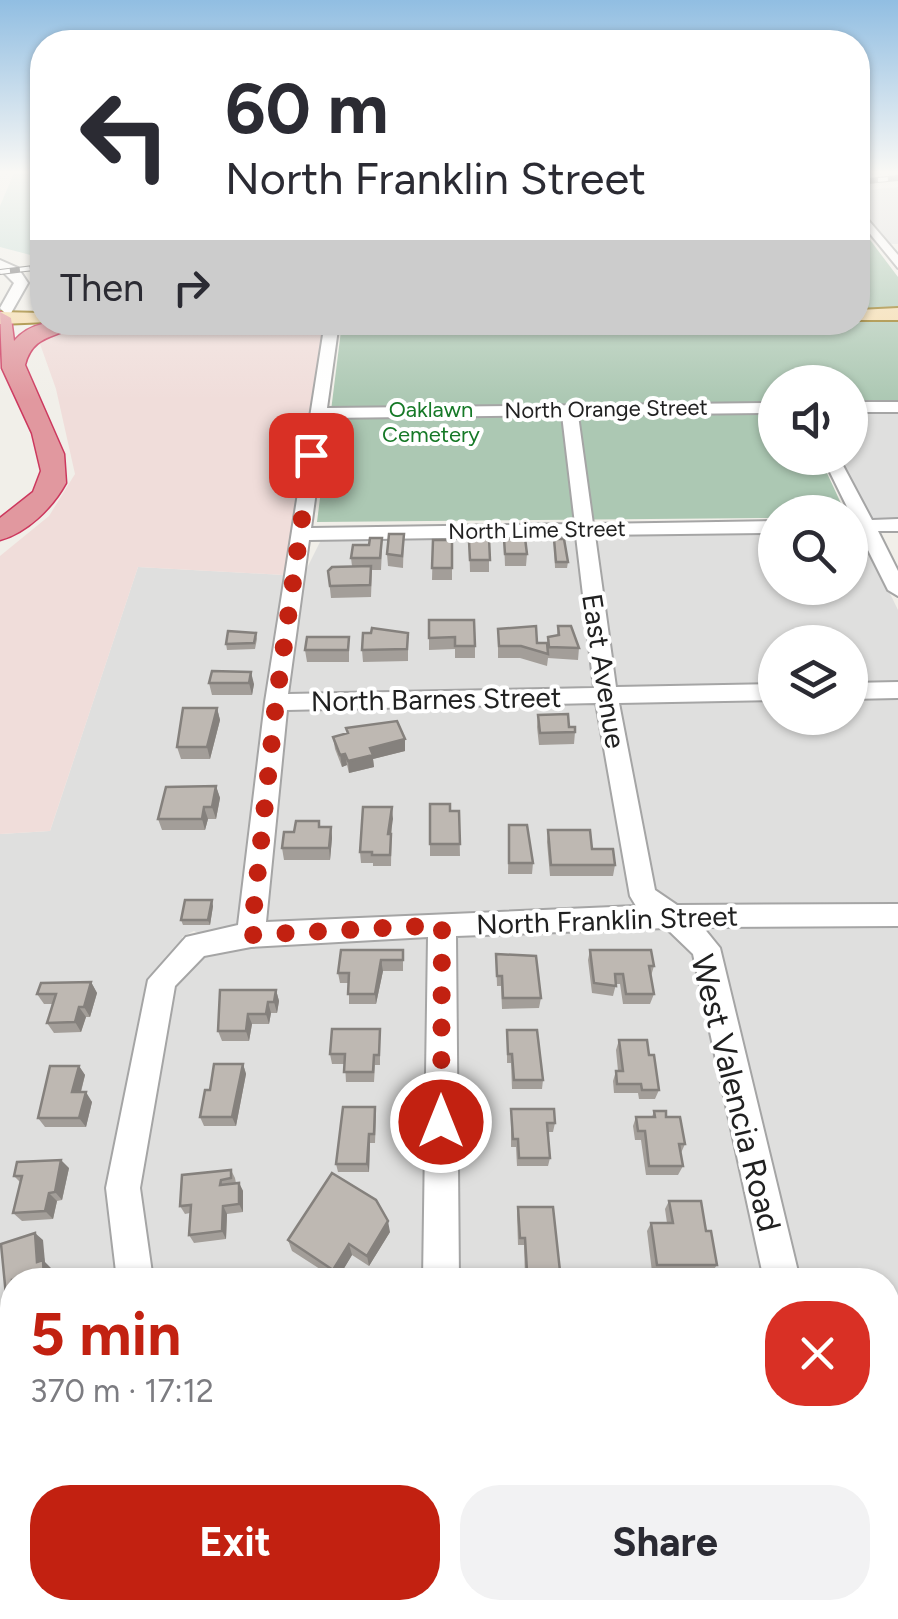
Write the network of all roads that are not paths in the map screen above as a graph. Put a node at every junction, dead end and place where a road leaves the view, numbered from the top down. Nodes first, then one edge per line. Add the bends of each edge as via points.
1 (0, 264) edge
2 (30, 312) edge
3 (2, 314) edge
4 (898, 314) edge
5 (870, 315) edge
6 (30, 318) edge
7 (34, 335) edge
8 (330, 335) edge
9 (7, 375) edge
10 (895, 407) edge
11 (758, 408) edge
12 (868, 408) edge
13 (569, 409) junction
14 (318, 413) junction
15 (0, 507) edge
16 (898, 525) edge
17 (868, 526) edge
18 (758, 527) edge
19 (583, 530) junction
20 (0, 531) edge
21 (299, 534) junction
22 (868, 542) edge
23 (898, 590) edge
24 (898, 690) edge
25 (868, 691) edge
26 (758, 692) edge
27 (606, 695) junction
28 (276, 702) junction
29 (898, 915) edge
30 (672, 916) junction
31 (442, 925) junction
32 (251, 935) junction
33 (133, 1268) edge
34 (440, 1268) edge
35 (779, 1268) edge

1 - 3 street via 21,284
2 - 3 main road
3 - 6 main road
3 - 9 highway
4 - 5 main road
7 - 9 highway via 16,349
8 - 14 street
9 - 15 highway via 30,463
9 - 20 highway via 54,457 55,480 42,499
10 - 12 street
11 - 13 street, North Orange Street
13 - 14 street, North Orange Street
13 - 19 street, East Avenue
14 - 21 street
16 - 17 street
18 - 19 street, North Lime Street
19 - 21 street, North Lime Street
19 - 27 street, East Avenue
21 - 28 street
22 - 23 street
24 - 25 street
26 - 27 street, North Barnes Street
27 - 28 street, North Barnes Street
27 - 30 street, East Avenue via 643,896
28 - 32 street
29 - 30 street, North Franklin Street
30 - 31 street, North Franklin Street
30 - 35 street, West Valencia Road via 706,948
31 - 32 street, North Franklin Street
31 - 34 street
32 - 33 street, North Franklin Street via 196,945 162,980 123,1188

